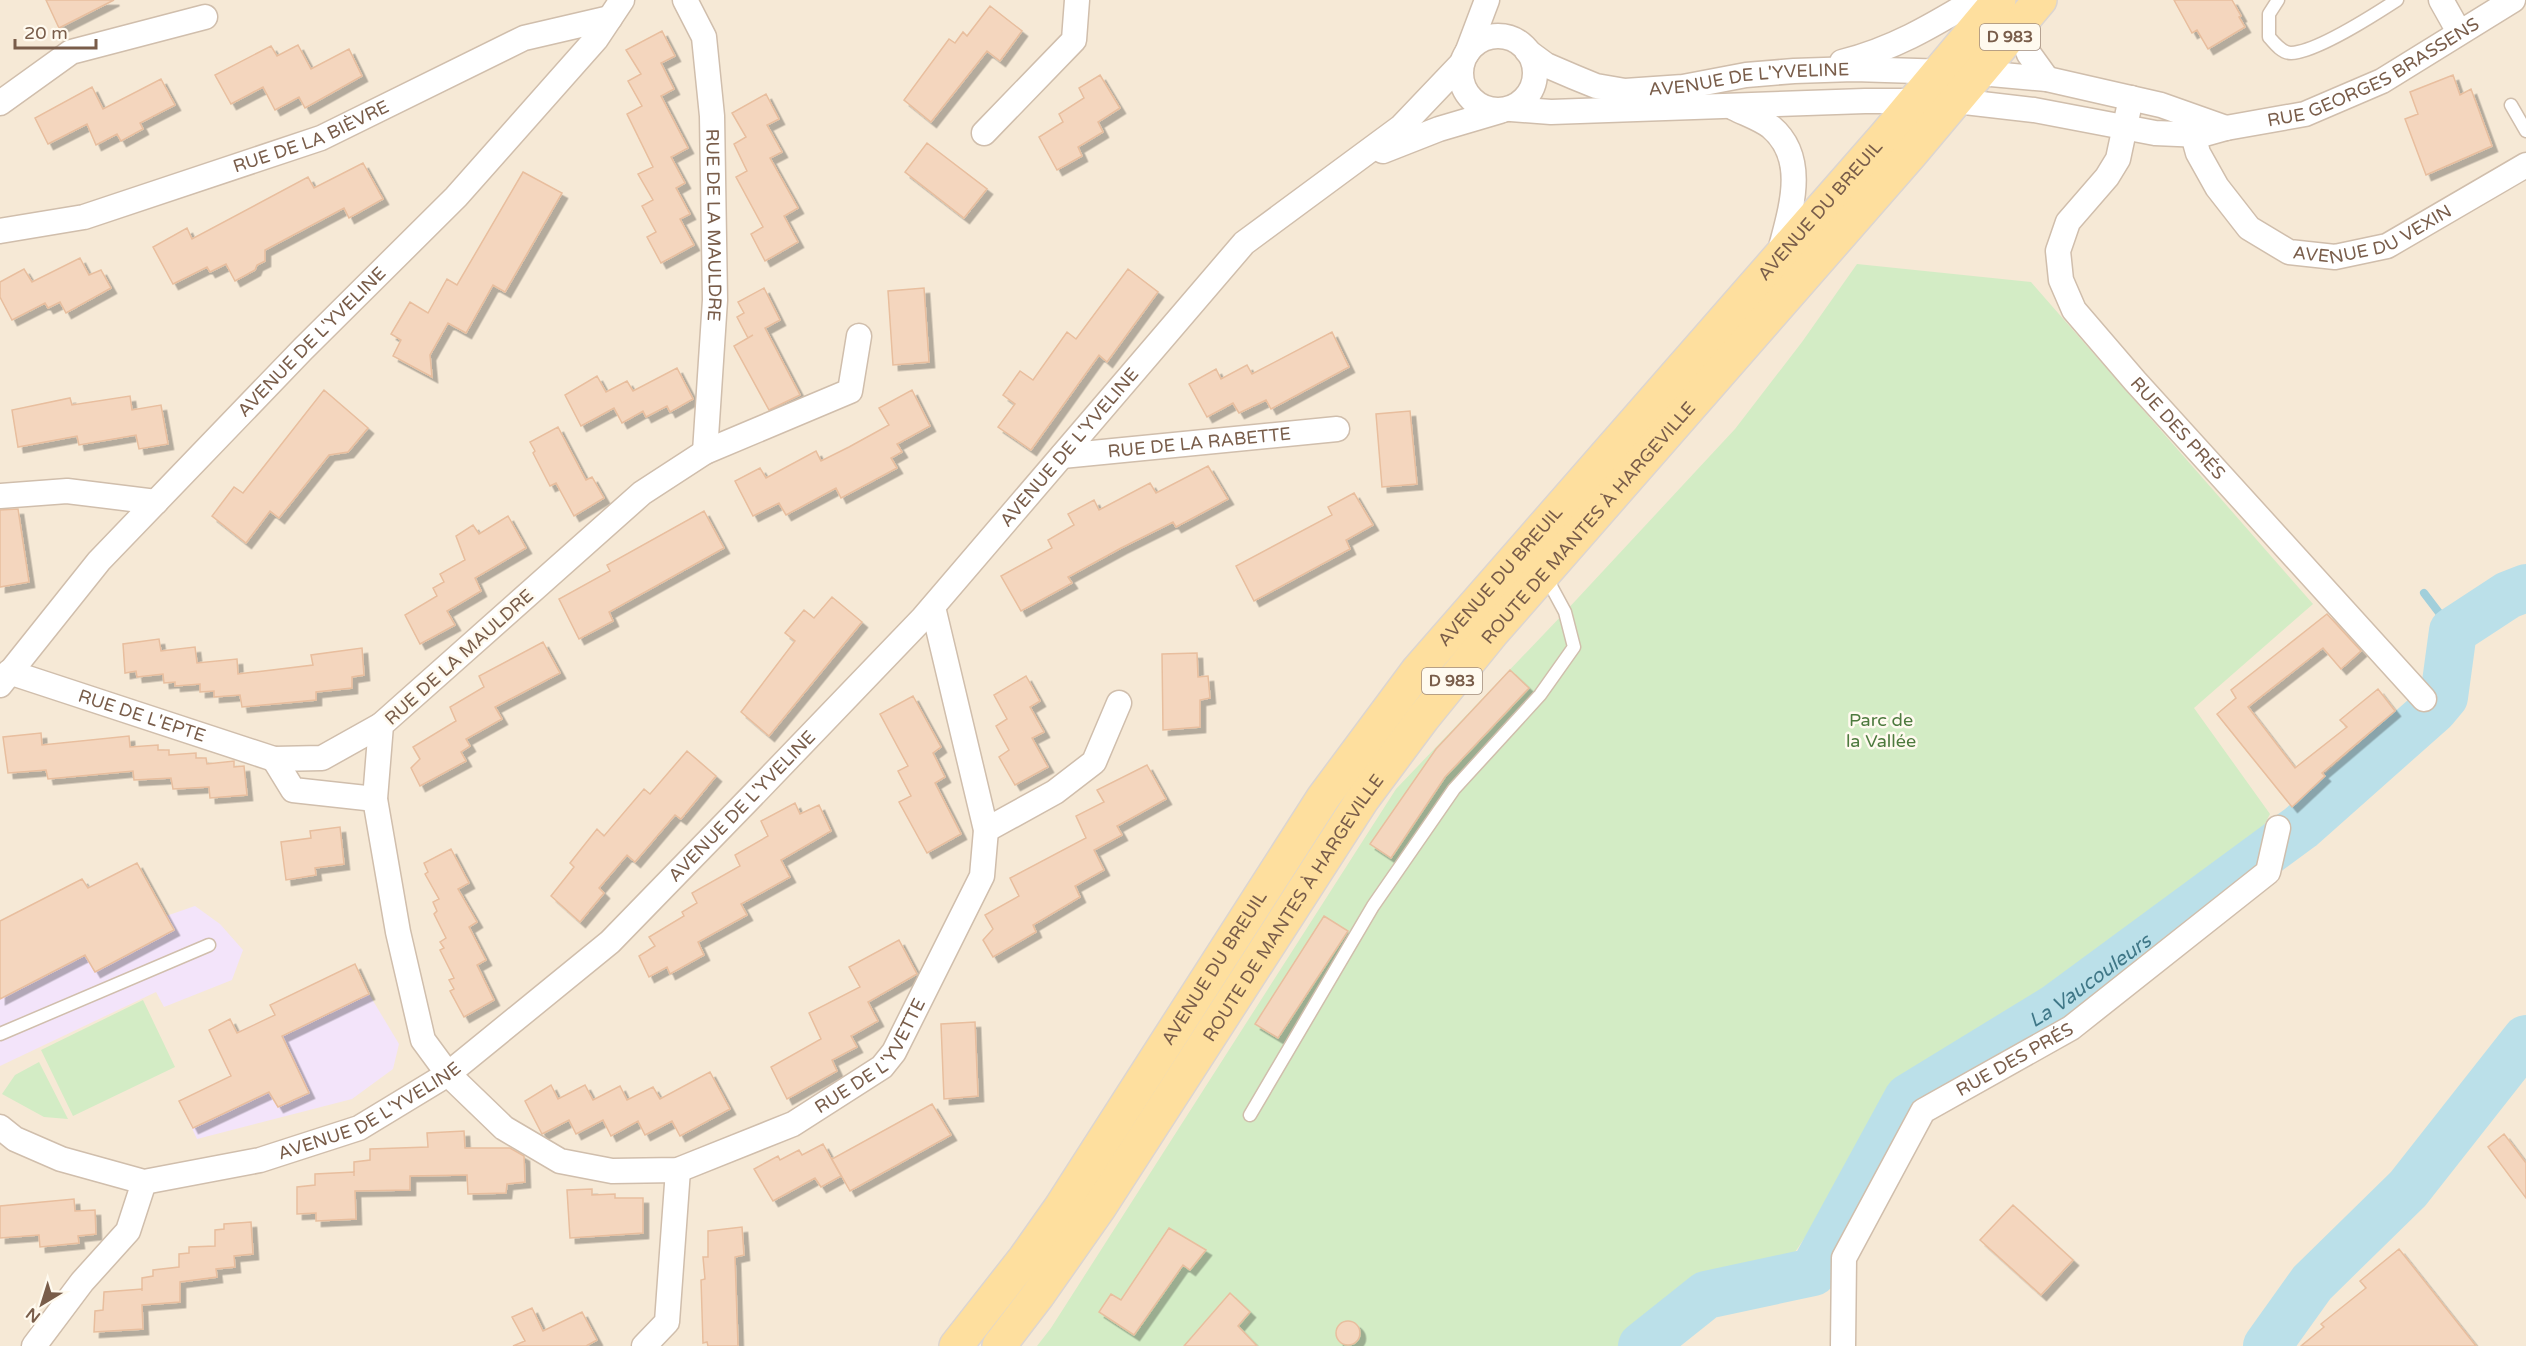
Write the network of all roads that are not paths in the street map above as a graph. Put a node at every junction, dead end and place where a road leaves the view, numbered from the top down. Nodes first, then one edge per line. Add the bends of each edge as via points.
1 (685, 0) edge
2 (1077, 0) edge
3 (1487, 0) edge
4 (1493, 0) edge
5 (1975, 0) edge
6 (1999, 0) edge
7 (2040, 0) edge
8 (2278, 0) edge
9 (2397, 0) edge
10 (2441, 0) edge
11 (2513, 0) edge
12 (616, 9) edge
13 (205, 17) dead end
14 (2019, 25) junction
15 (2459, 32) junction
16 (1517, 44) junction
17 (1464, 58) junction
18 (1809, 71) junction
19 (1939, 72) junction
20 (1980, 73) junction
21 (2047, 78) junction
22 (2131, 98) junction
23 (1914, 102) junction
24 (1956, 102) junction
25 (0, 103) edge
26 (2511, 105) dead end
27 (1732, 107) junction
28 (1505, 110) junction
29 (2125, 126) junction
30 (2196, 126) junction
31 (2526, 131) edge
32 (984, 133) dead end
33 (2526, 165) edge
34 (1345, 166) junction
35 (0, 231) edge
36 (1779, 259) junction
37 (859, 336) dead end
38 (1337, 429) dead end
39 (705, 452) junction
40 (1062, 456) junction
41 (0, 496) edge
42 (156, 502) junction
43 (1544, 573) junction
44 (933, 607) junction
45 (4, 678) edge
46 (2424, 699) dead end
47 (1119, 703) dead end
48 (381, 725) junction
49 (274, 759) junction
50 (375, 799) junction
51 (2278, 828) dead end
52 (986, 830) junction
53 (209, 945) dead end
54 (0, 1034) edge
55 (448, 1074) junction
56 (1250, 1115) dead end
57 (5, 1136) edge
58 (678, 1170) junction
59 (144, 1182) junction
60 (34, 1346) edge
61 (644, 1346) edge
62 (956, 1346) edge
63 (999, 1346) edge
64 (1844, 1346) edge

1 - 39 street, RUE DE LA MAULDRE via 704,37 712,116 715,300
2 - 32 street via 1074,40
3 - 17 street
4 - 16 street via 1499,28
5 - 18 street via 1899,43
6 - 19 main road, AVENUE DU BREUIL
7 - 14 main road, ROUTE DE MANTES À HARGEVILLE / D 983
8 - 9 lane via 2269,14 2269,37 2290,53 2325,43
10 - 15 street
11 - 15 street, RUE GEORGES BRASSENS
12 - 35 street, RUE DE LA BIÈVRE via 524,38 321,138 84,217
12 - 42 street, AVENUE DE L'YVELINE via 596,39 456,197
13 - 25 street via 71,52
14 - 20 main road, ROUTE DE MANTES À HARGEVILLE / D 983
14 - 21 street via 2029,54
15 - 30 street, RUE GEORGES BRASSENS via 2382,81 2305,114 2226,128
16 - 17 street via 1497,36 1485,38
16 - 18 street, AVENUE DE L'YVELINE via 1546,65 1596,86 1625,91
16 - 28 street via 1535,72 1534,84 1521,103
17 - 28 street via 1463,87 1469,97 1488,109
17 - 34 street, AVENUE DE L'YVELINE via 1413,116
18 - 19 street, AVENUE DE L'YVELINE
19 - 20 street, AVENUE DE L'YVELINE
19 - 23 main road, AVENUE DU BREUIL
20 - 21 street
20 - 24 main road, ROUTE DE MANTES À HARGEVILLE / D 983
21 - 22 street
22 - 29 street, RUE DES PRÉS
22 - 30 street
23 - 24 street, AVENUE DE L'YVELINE
23 - 27 street, AVENUE DE L'YVELINE
23 - 36 main road, AVENUE DU BREUIL
24 - 29 street via 2034,110
24 - 43 main road, ROUTE DE MANTES À HARGEVILLE / D 983
26 - 31 lane
27 - 28 street, AVENUE DE L'YVELINE
27 - 36 street via 1771,127 1793,163 1794,183
28 - 34 street, AVENUE DE L'YVELINE via 1412,139
29 - 30 street via 2156,133
29 - 46 street, RUE DES PRÉS via 2118,159 2068,222 2058,252 2061,279 2074,310
30 - 33 street, AVENUE DU VEXIN via 2199,153 2217,186 2249,228 2289,252 2336,257 2387,246
34 - 40 street, AVENUE DE L'YVELINE via 1244,243
36 - 62 main road, AVENUE DU BREUIL via 1426,661 1355,753 1061,1207
37 - 39 street, RUE DE LA MAULDRE via 850,391
38 - 40 street, RUE DE LA RABETTE
39 - 48 street, RUE DE LA MAULDRE via 642,493
40 - 44 street, AVENUE DE L'YVELINE
41 - 42 street via 67,491
42 - 45 street, AVENUE DE L'YVELINE via 99,561
43 - 56 lane via 1565,612 1574,647 1540,695 1454,789 1420,838 1373,906
43 - 63 main road, ROUTE DE MANTES À HARGEVILLE / D 983 via 1454,678 1362,800 1104,1199
44 - 52 street, RUE DE L'YVETTE
44 - 55 street, AVENUE DE L'YVELINE via 610,942
45 - 49 street, RUE DE L'EPTE
47 - 52 street via 1094,762 1054,792
48 - 49 street, RUE DE L'EPTE via 322,758
48 - 50 street, RUE DE LA MAULDRE
49 - 50 street via 293,790
50 - 55 street, RUE DE LA MAULDRE via 398,932 423,1040
51 - 64 street, RUE DES PRÉS via 2268,872 2071,1028 1923,1111 1844,1258
52 - 58 street, RUE DE L'YVETTE via 982,876 894,1052 882,1067 793,1124
53 - 54 lane
55 - 58 street, RUE DE L'YVETTE via 504,1128 560,1161 612,1172
55 - 59 street, AVENUE DE L'YVELINE via 359,1128 260,1160
57 - 59 street, AVENUE DE L'YVELINE via 61,1159
58 - 61 street via 667,1322
59 - 60 street via 128,1231 82,1282

